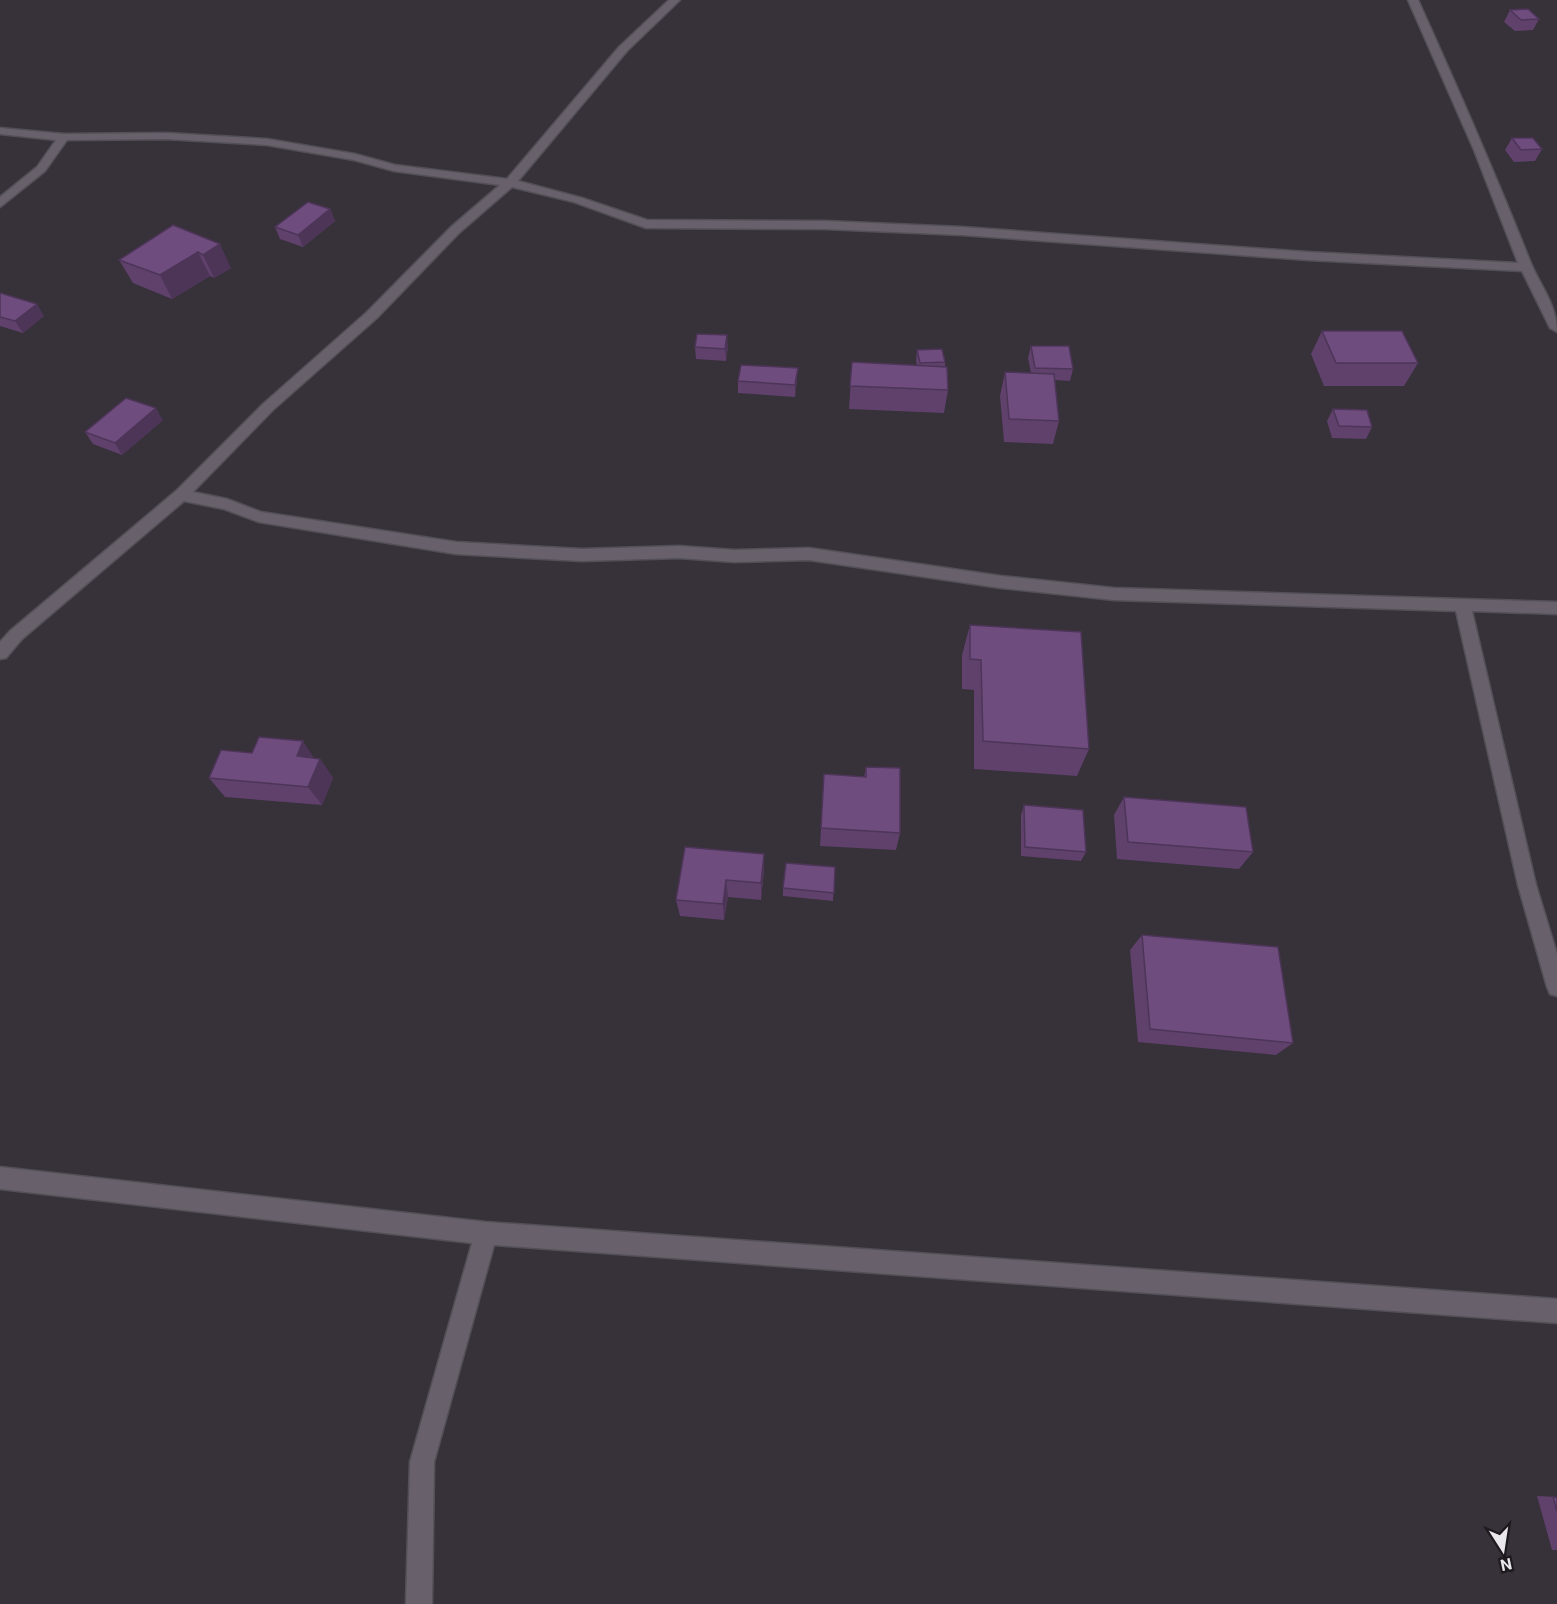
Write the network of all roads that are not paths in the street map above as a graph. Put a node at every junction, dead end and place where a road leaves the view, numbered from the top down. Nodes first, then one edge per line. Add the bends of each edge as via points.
1 (675, 0) edge
2 (1413, 0) edge
3 (0, 131) edge
4 (64, 137) junction
5 (510, 183) junction
6 (0, 203) edge
7 (1526, 267) junction
8 (1557, 328) edge
9 (181, 495) junction
10 (1463, 606) junction
11 (1557, 609) edge
12 (8, 635) edge
13 (0, 653) edge
14 (1557, 987) edge
15 (0, 1178) edge
16 (486, 1233) junction
17 (1557, 1311) edge
18 (419, 1604) edge

1 - 5 street via 623,49
2 - 7 street via 1480,150
3 - 4 street
4 - 5 street via 166,136 267,142 394,168
4 - 6 street via 41,169
5 - 7 street via 578,200 646,224 951,230 1308,256
5 - 9 street via 455,230 372,315 268,407
7 - 8 street
9 - 10 street via 227,504 260,517 456,548 582,555 809,554 1114,594
9 - 12 street
10 - 11 street
10 - 14 street via 1525,874
12 - 13 street
15 - 16 street
16 - 17 street
16 - 18 street via 422,1462

